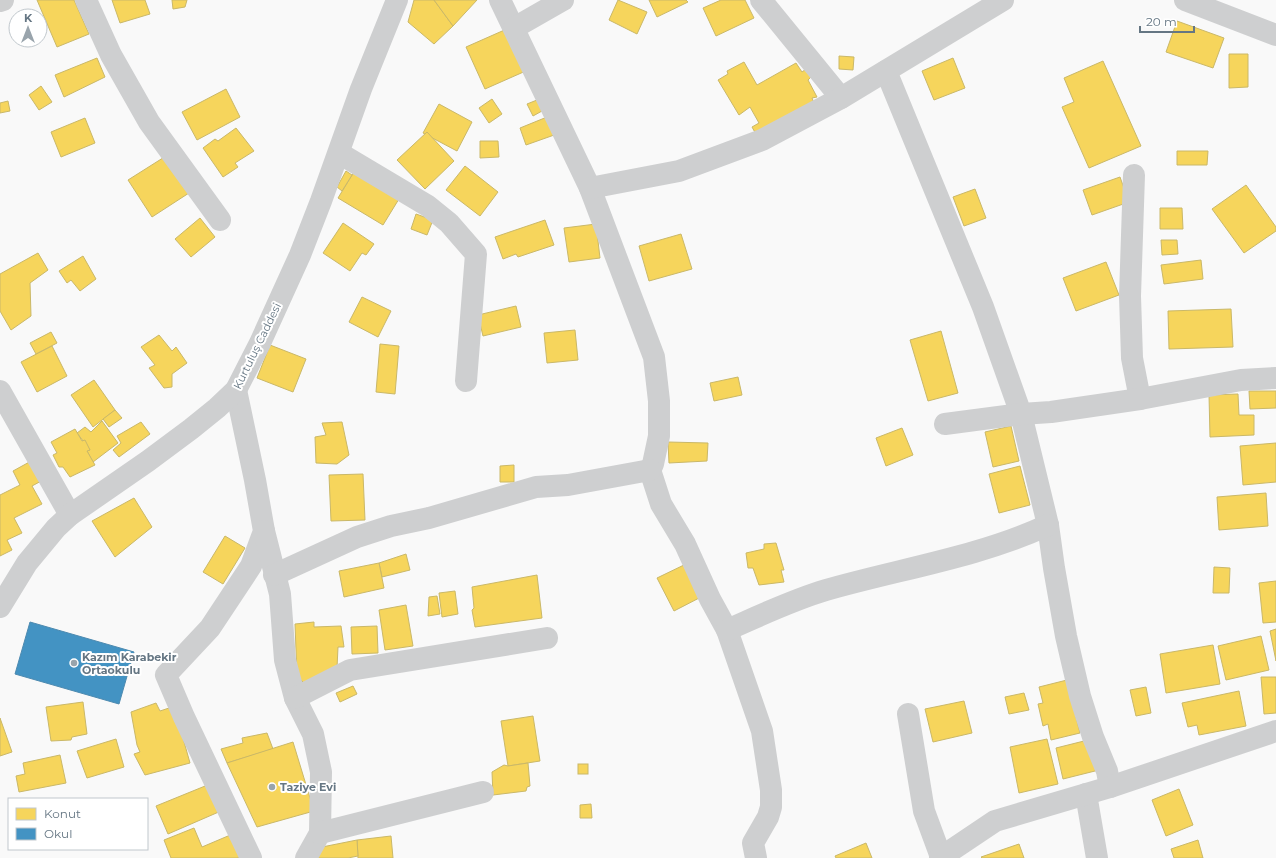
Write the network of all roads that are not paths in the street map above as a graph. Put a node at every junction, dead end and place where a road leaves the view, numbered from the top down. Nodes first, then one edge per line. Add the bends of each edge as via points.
1 (3, 0) edge
2 (86, 0) edge
3 (397, 0) edge
4 (500, 0) edge
5 (563, 0) edge
6 (761, 0) edge
7 (1003, 0) edge
8 (1185, 0) edge
9 (0, 1) edge
10 (514, 28) junction
11 (1276, 35) edge
12 (886, 71) junction
13 (841, 98) junction
14 (339, 153) junction
15 (1134, 175) dead end
16 (590, 188) junction
17 (220, 220) dead end
18 (1276, 378) edge
19 (466, 381) dead end
20 (236, 390) junction
21 (0, 391) edge
22 (1140, 399) junction
23 (1021, 414) junction
24 (945, 424) dead end
25 (650, 470) junction
26 (70, 515) junction
27 (1048, 525) junction
28 (264, 531) junction
29 (274, 575) junction
30 (0, 607) edge
31 (727, 630) junction
32 (547, 638) dead end
33 (296, 698) junction
34 (908, 714) dead end
35 (1276, 731) edge
36 (1110, 787) junction
37 (483, 792) dead end
38 (1086, 794) junction
39 (320, 833) junction
40 (250, 858) edge
41 (306, 858) edge
42 (756, 858) edge
43 (940, 858) edge
44 (1097, 858) edge

1 - 9 street
2 - 17 street via 112,55 149,122
3 - 14 street, Kurtuluş Caddesi via 361,89
4 - 10 street
5 - 10 street
6 - 13 street
7 - 12 street
8 - 11 street
10 - 16 street
12 - 13 street
12 - 23 street via 983,307
13 - 16 street via 762,140 679,172
14 - 19 street via 428,206 449,222 476,254
14 - 20 street, Kurtuluş Caddesi via 300,255
15 - 22 street via 1130,296 1132,358
16 - 25 street via 654,357 659,401 659,436
18 - 22 street via 1241,380
20 - 26 street, Kurtuluş Caddesi via 191,429
20 - 28 street
21 - 26 street
22 - 23 street
23 - 24 street
23 - 27 street
25 - 29 street via 568,485 536,487 429,518 391,526 358,537
25 - 31 street via 661,504 685,544
26 - 30 street, Kurtuluş Caddesi via 27,562
27 - 31 street via 993,546 824,590
27 - 36 street via 1066,636 1080,696
28 - 29 street
28 - 40 street via 251,566 210,628 166,675
29 - 33 street via 280,594 285,660
31 - 42 street via 762,731 771,790 768,817 753,842
32 - 33 street via 350,670
33 - 39 street via 313,734 321,772
34 - 43 street via 924,811
35 - 36 street
36 - 38 street
37 - 39 street
38 - 43 street via 995,821
38 - 44 street
39 - 41 street

